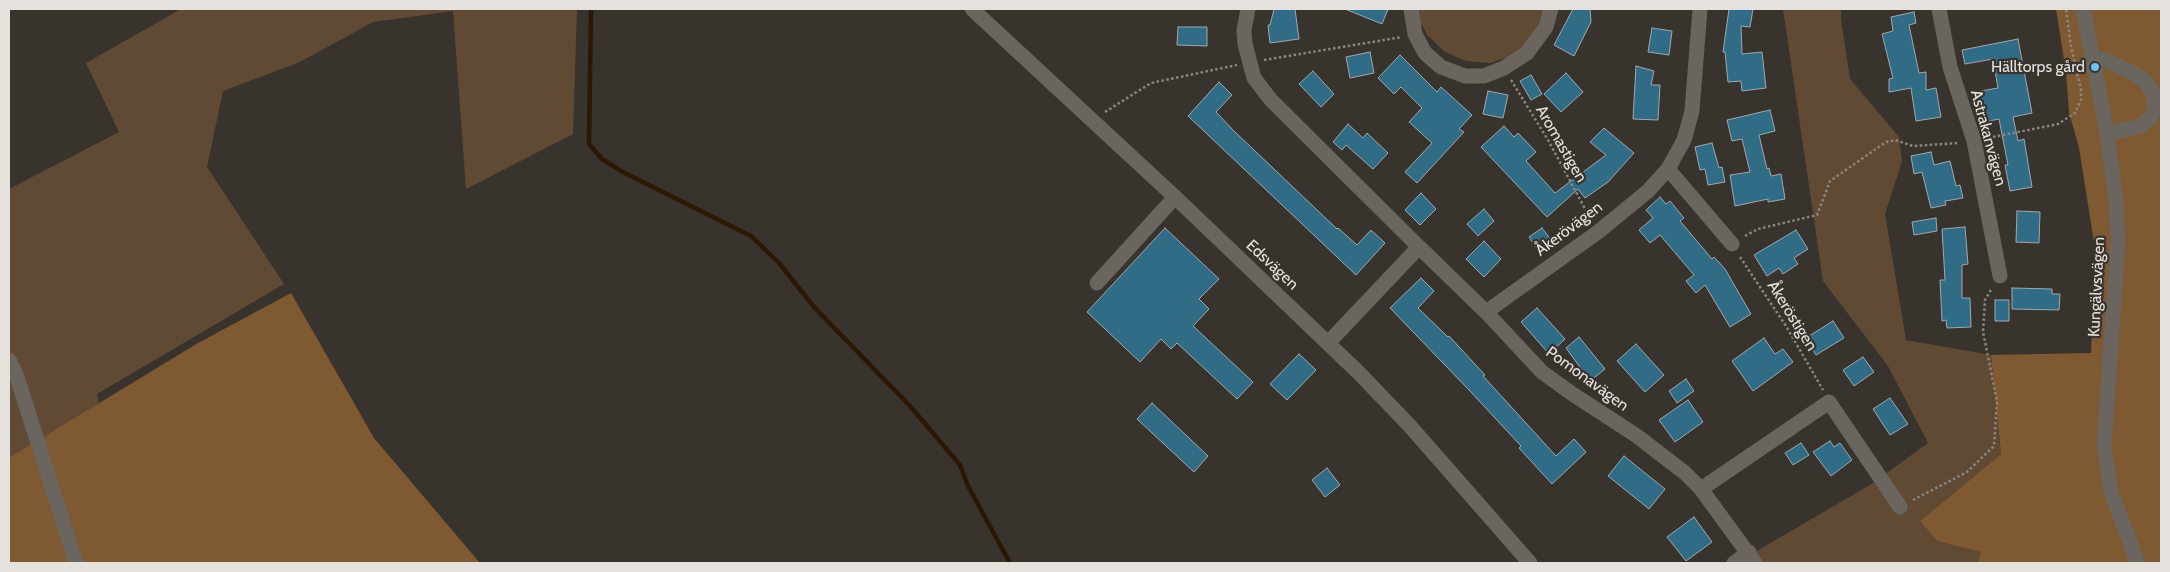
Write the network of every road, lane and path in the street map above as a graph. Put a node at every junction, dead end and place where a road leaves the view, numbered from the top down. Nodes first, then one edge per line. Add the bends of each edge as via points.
1 (972, 9) edge
2 (1248, 9) edge
3 (1411, 9) edge
4 (1551, 9) edge
5 (1700, 9) edge
6 (1939, 9) edge
7 (2066, 9) edge
8 (2083, 9) edge
9 (1415, 34) junction
10 (2094, 60) junction
11 (1249, 63) junction
12 (1504, 68) junction
13 (1091, 120) junction
14 (2107, 133) junction
15 (1974, 141) junction
16 (1668, 169) junction
17 (1175, 197) junction
18 (1598, 232) junction
19 (1732, 244) junction
20 (1419, 247) junction
21 (2000, 276) joint
22 (1096, 283) dead end
23 (1486, 312) junction
24 (1328, 342) junction
25 (9, 360) edge
26 (1829, 402) junction
27 (1701, 489) junction
28 (1900, 507) joint
29 (1752, 558) edge
30 (76, 563) edge
31 (1530, 563) edge
32 (1734, 563) edge
33 (2138, 563) edge

1 - 13 street, Edsvägen
2 - 11 street, Pomonavägen via 1244,30
3 - 9 street
4 - 12 street via 1546,26 1527,52
5 - 16 street, Åkerövägen via 1692,111 1684,140
6 - 15 street, Astrakanvägen via 1950,67
7 - 15 path via 2081,100 2075,113 2058,124
8 - 10 street, Kungälvsvägen
9 - 11 path
9 - 12 street via 1425,53 1441,67 1465,76 1484,76
10 - 14 street, Kungälvsvägen
10 - 14 street via 2103,59 2133,73 2146,83 2153,94 2155,108 2150,118 2138,127
11 - 13 path via 1151,82
11 - 20 street, Pomonavägen via 1254,78 1271,100
12 - 18 path, Aromastigen
13 - 17 street, Edsvägen
14 - 33 street, Kungälvsvägen via 2118,242 2104,445 2111,492
15 - 19 path via 1913,146 1895,140 1886,142 1830,181 1817,215 1758,228
15 - 21 street, Astrakanvägen
16 - 18 street, Åkerövägen via 1648,191
16 - 19 street
17 - 22 street
17 - 24 street, Edsvägen
18 - 23 street, Åkerövägen
19 - 26 path, Åkeröstigen via 1786,326
20 - 23 street, Pomonavägen
20 - 24 street
21 - 28 path via 1985,300 1983,332 1997,401 1994,446 1967,472
23 - 27 street, Pomonavägen via 1542,372 1637,436 1686,473
24 - 31 street, Edsvägen via 1409,425
25 - 30 street
26 - 27 street
26 - 28 street
27 - 29 street, Pomonavägen
29 - 32 street

